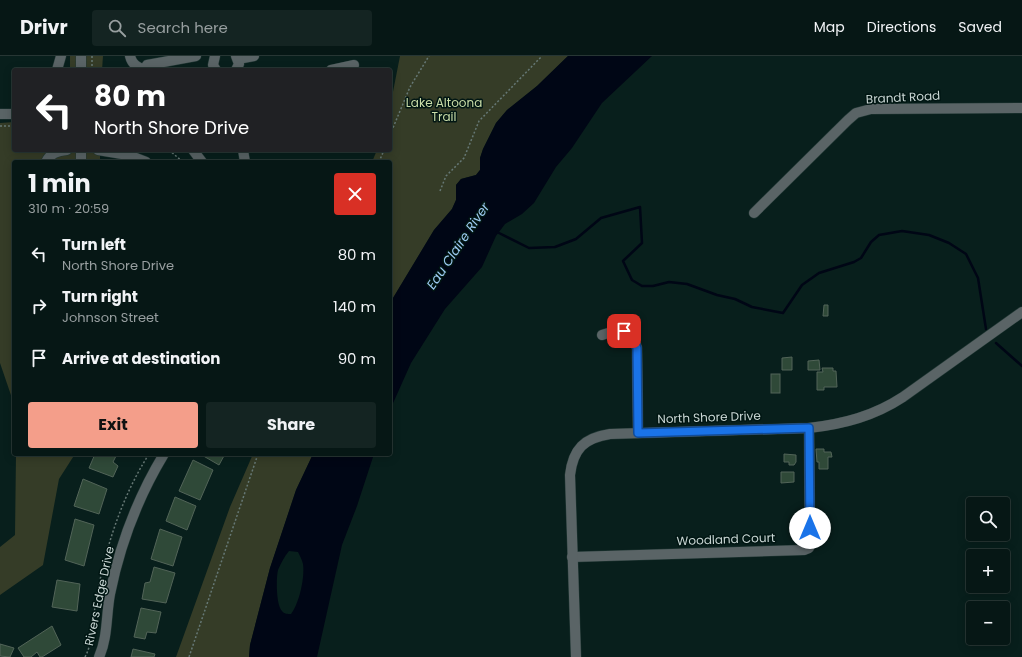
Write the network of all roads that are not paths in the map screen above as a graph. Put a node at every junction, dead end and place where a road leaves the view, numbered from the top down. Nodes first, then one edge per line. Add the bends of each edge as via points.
1 (62, 56) edge
2 (81, 56) edge
3 (130, 56) edge
4 (196, 56) edge
5 (254, 56) edge
6 (211, 57) edge
7 (237, 58) edge
8 (354, 65) dead end
9 (58, 68) edge
10 (64, 68) edge
11 (81, 68) edge
12 (140, 68) edge
13 (145, 68) edge
14 (215, 68) edge
15 (237, 68) edge
16 (343, 68) edge
17 (1022, 108) edge
18 (12, 111) edge
19 (2, 114) edge
20 (57, 152) edge
21 (110, 152) edge
22 (47, 160) edge
23 (141, 160) edge
24 (754, 213) dead end
25 (1022, 312) edge
26 (602, 335) dead end
27 (809, 428) junction
28 (638, 433) junction
29 (163, 456) edge
30 (572, 556) junction
31 (99, 657) edge
32 (576, 657) edge

1 - 9 street
1 - 10 street
2 - 11 street
3 - 12 street
4 - 13 street via 147,65
5 - 7 street
6 - 14 street
7 - 15 street
8 - 16 street
17 - 24 street, Brandt Road via 870,109 856,113
18 - 19 street
20 - 22 street
21 - 23 street
25 - 27 street, North Shore Drive via 890,406 852,421
26 - 28 street via 624,331 636,342
27 - 28 street, North Shore Drive
27 - 30 street, Woodland Court via 809,548
28 - 30 street, North Shore Drive via 600,435 587,441 576,452 570,475
29 - 31 street, Rivers Edge Drive via 138,502 120,552 110,593 105,639
30 - 32 street, North Shore Drive

